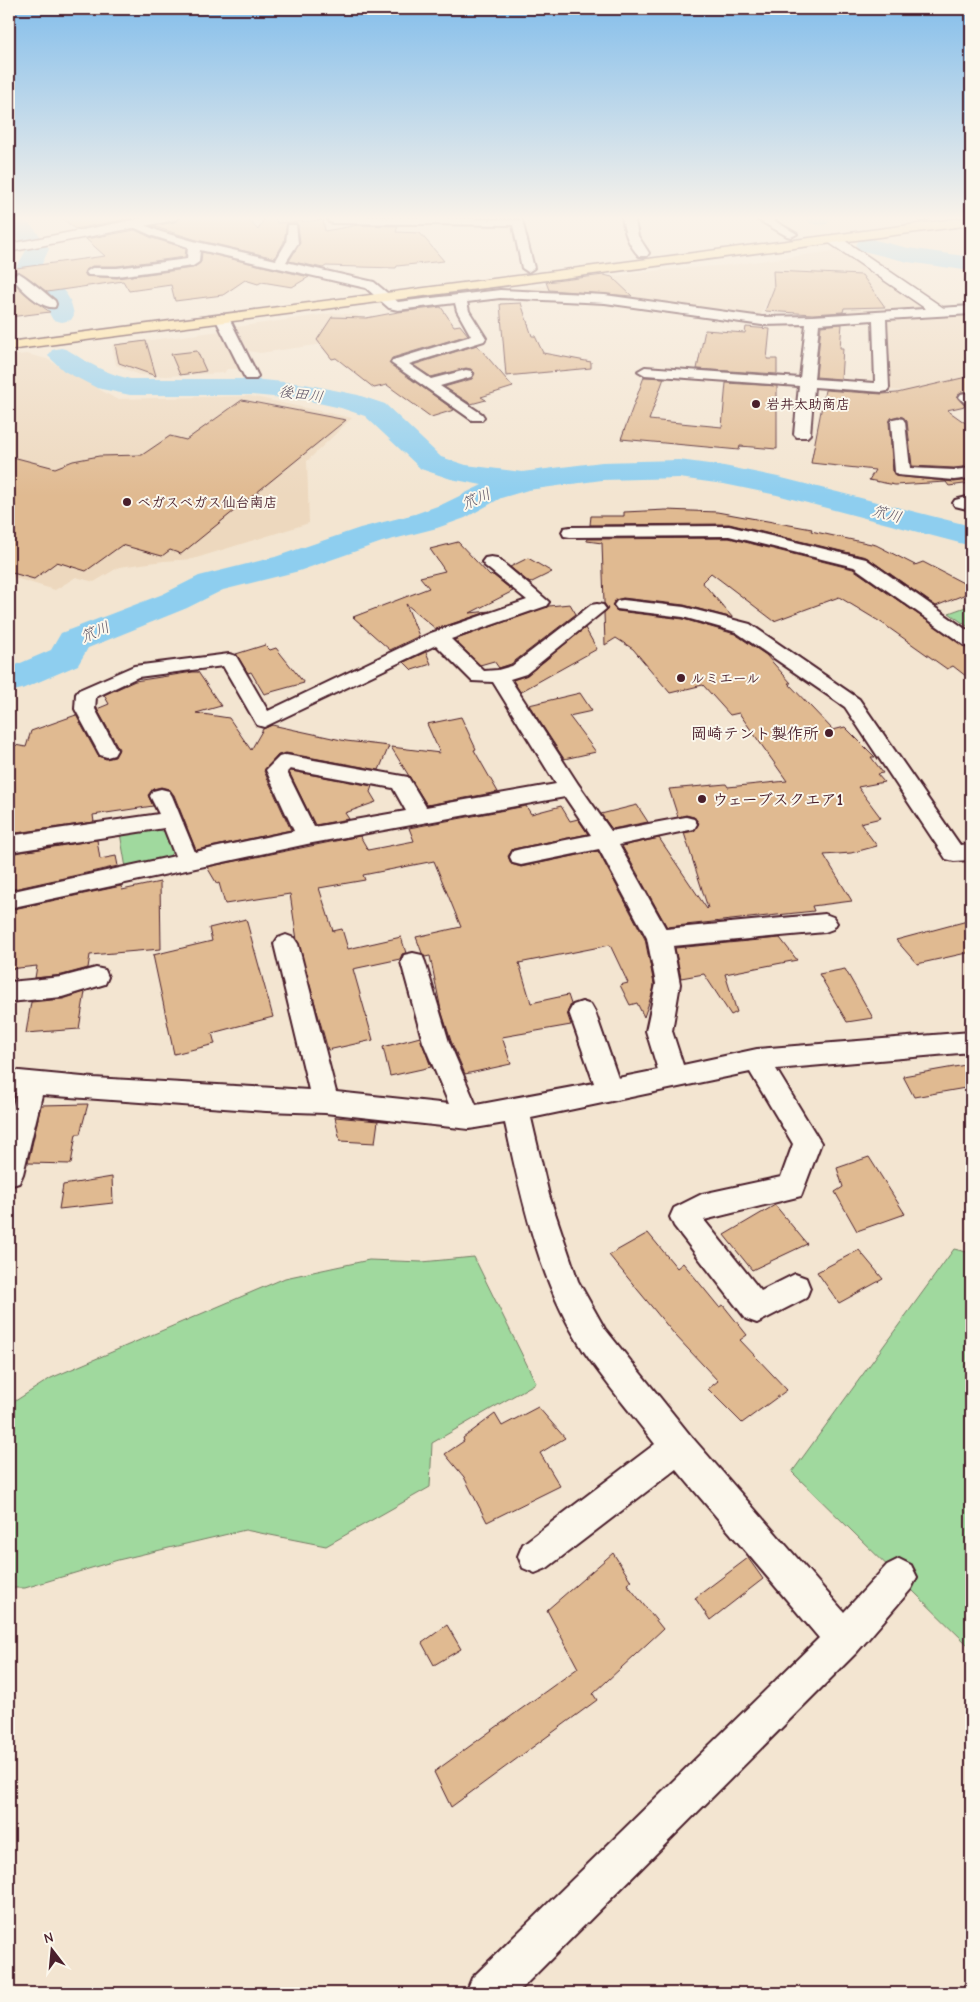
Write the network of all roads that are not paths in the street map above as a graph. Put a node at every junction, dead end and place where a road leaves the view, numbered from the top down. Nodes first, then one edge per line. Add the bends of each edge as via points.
1 (229, 309) edge
2 (274, 309) edge
3 (463, 309) edge
4 (683, 309) edge
5 (936, 309) edge
6 (971, 310) edge
7 (940, 312) junction
8 (879, 315) junction
9 (222, 318) junction
10 (813, 320) junction
11 (9, 335) edge
12 (9, 346) edge
13 (645, 371) dead end
14 (466, 374) dead end
15 (251, 376) dead end
16 (806, 383) junction
17 (430, 384) junction
18 (477, 417) dead end
19 (898, 422) dead end
20 (802, 434) dead end
21 (971, 473) edge
22 (971, 501) edge
23 (971, 505) edge
24 (570, 532) dead end
25 (491, 562) dead end
26 (623, 605) dead end
27 (597, 609) dead end
28 (438, 637) junction
29 (971, 641) edge
30 (499, 676) junction
31 (107, 750) dead end
32 (570, 789) junction
33 (161, 796) dead end
34 (419, 815) junction
35 (172, 819) junction
36 (686, 824) dead end
37 (307, 836) junction
38 (606, 841) junction
39 (9, 844) edge
40 (971, 852) edge
41 (521, 857) dead end
42 (188, 862) junction
43 (9, 900) edge
44 (825, 923) dead end
45 (659, 938) junction
46 (286, 944) dead end
47 (413, 962) dead end
48 (96, 977) dead end
49 (9, 992) edge
50 (582, 1012) dead end
51 (971, 1042) edge
52 (757, 1060) junction
53 (674, 1077) junction
54 (21, 1082) edge
55 (610, 1091) junction
56 (326, 1102) junction
57 (516, 1110) junction
58 (469, 1118) junction
59 (9, 1174) edge
60 (795, 1288) dead end
61 (678, 1447) junction
62 (535, 1556) dead end
63 (899, 1577) dead end
64 (844, 1639) junction
65 (487, 1993) edge

1 - 11 highway
2 - 9 highway
3 - 17 street via 480,338 398,362
4 - 10 street via 762,320
5 - 7 street
6 - 7 street
7 - 8 street
8 - 10 street
8 - 16 street via 882,388
9 - 12 highway
9 - 15 street
10 - 16 street
13 - 16 street
14 - 17 street
16 - 20 street
17 - 18 street
19 - 21 street via 903,472
22 - 23 street via 961,503
24 - 29 street via 729,531 860,563
25 - 28 street via 540,602
26 - 40 street via 684,612 743,628 852,703 954,853
27 - 30 street via 518,670
28 - 30 street via 479,677
28 - 31 street via 264,721 229,660 134,672 86,694 85,708
30 - 32 street
32 - 34 street
32 - 38 street
33 - 35 street
34 - 37 street
34 - 37 street via 401,782 286,762 276,770
35 - 39 street
35 - 42 street
36 - 38 street
37 - 42 street
38 - 41 street
38 - 45 street
42 - 43 street
44 - 45 street
45 - 53 street via 668,984 659,1031
46 - 56 street
47 - 58 street via 426,1014 458,1098
48 - 49 street via 62,987
50 - 55 street
51 - 52 street
52 - 53 street
52 - 60 street via 808,1143 791,1187 702,1207 684,1217 758,1309
53 - 55 street
54 - 56 street via 112,1091
54 - 59 street
55 - 57 street
56 - 58 street
57 - 58 street
57 - 61 street via 535,1195 565,1286 594,1339
61 - 62 street
61 - 64 street
63 - 64 street
64 - 65 street

